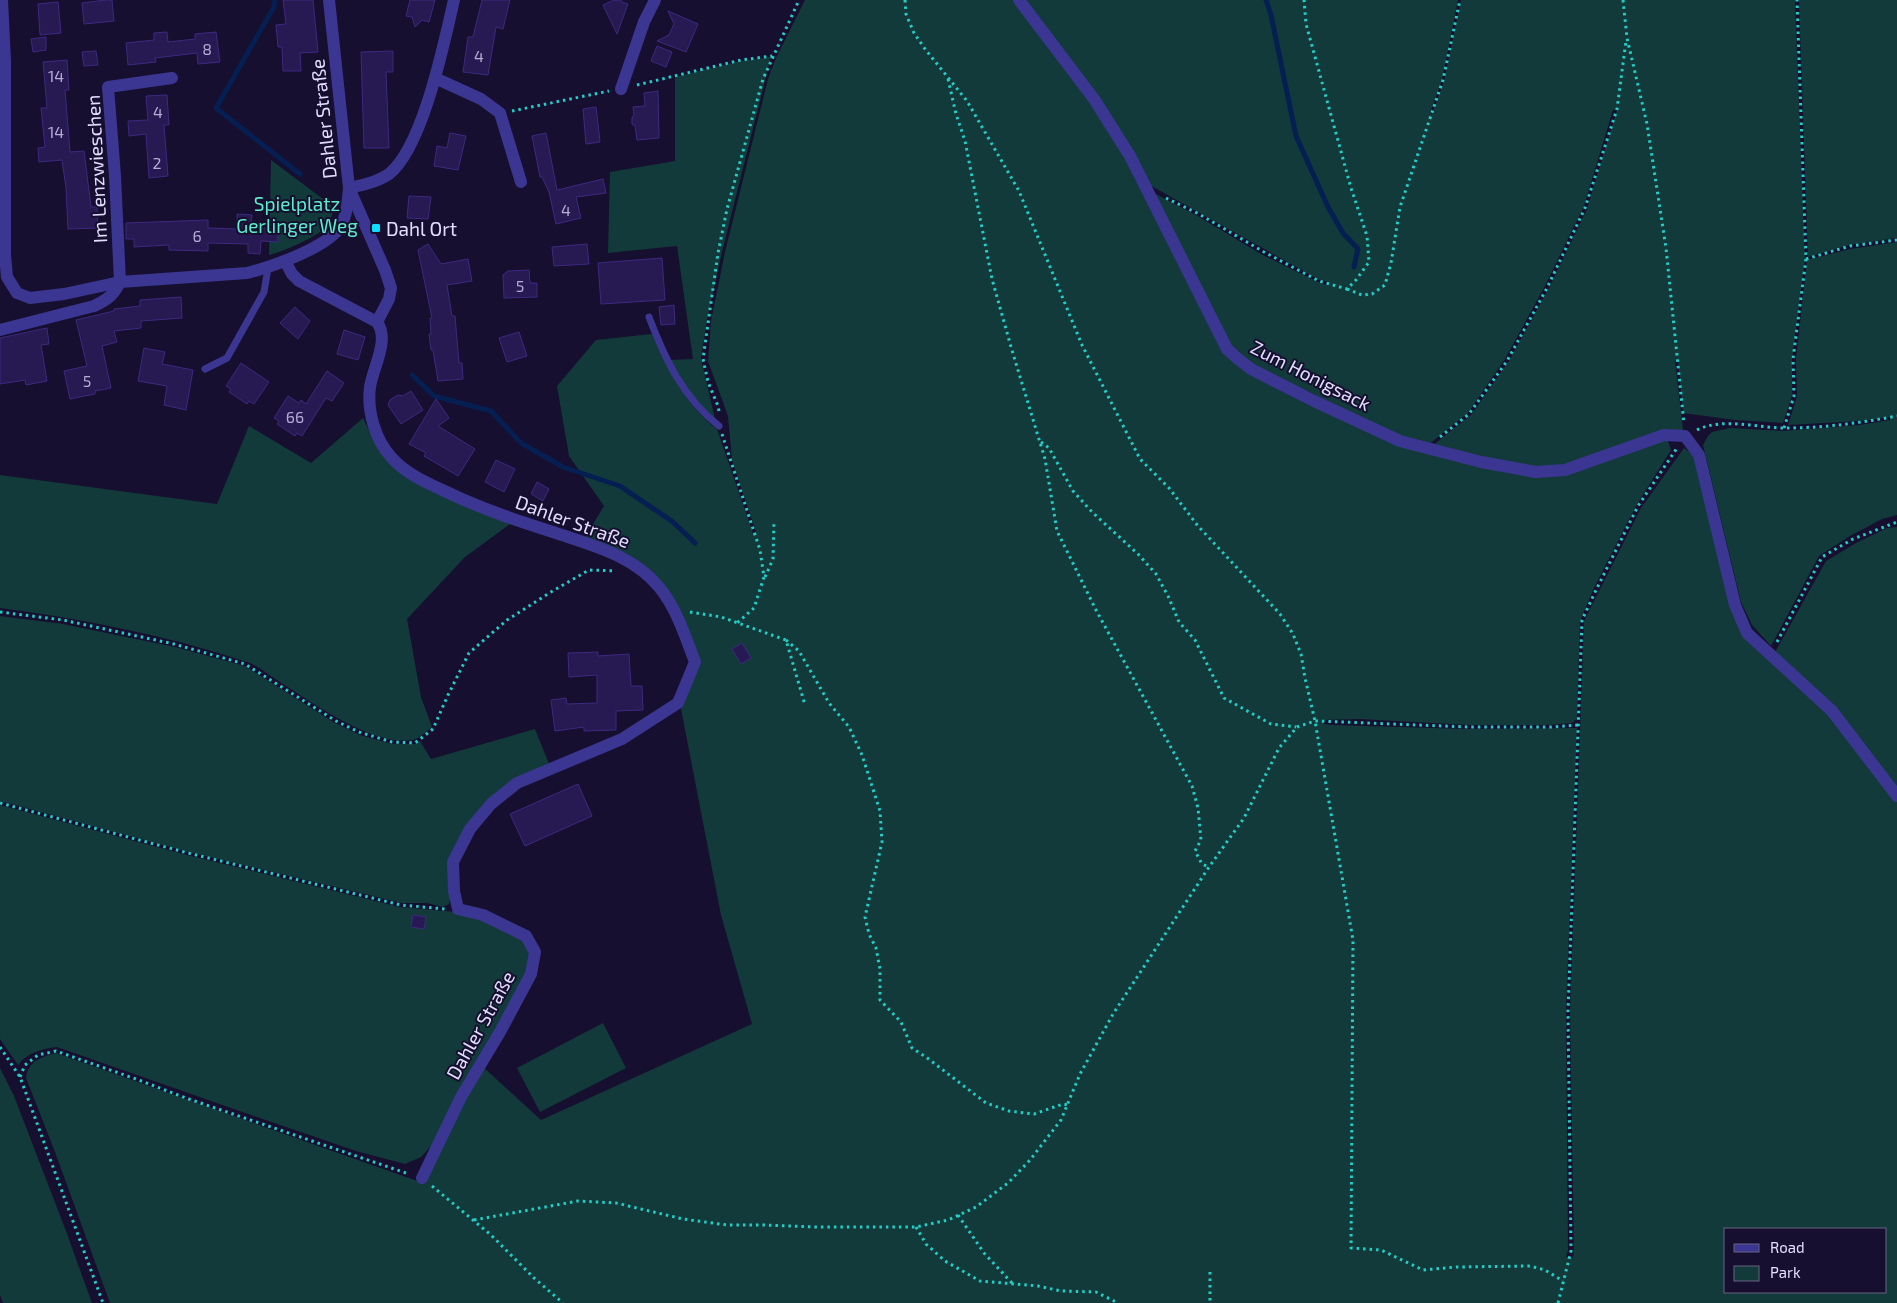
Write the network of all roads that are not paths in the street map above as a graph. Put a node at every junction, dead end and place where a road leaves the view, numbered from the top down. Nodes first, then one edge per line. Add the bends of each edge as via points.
1 (2, 0) edge
2 (329, 0) edge
3 (454, 0) edge
4 (655, 0) edge
5 (1019, 0) edge
6 (3, 61) edge
7 (172, 78) dead end
8 (436, 78) junction
9 (621, 88) dead end
10 (521, 182) dead end
11 (349, 188) junction
12 (285, 262) junction
13 (268, 268) junction
14 (120, 282) junction
15 (649, 317) dead end
16 (377, 322) junction
17 (0, 330) edge
18 (205, 369) dead end
19 (719, 426) road end
20 (1897, 796) edge
21 (422, 1178) road end

1 - 6 street
2 - 11 street, Dahler Straße
3 - 8 street
4 - 9 street
5 - 20 street, Zum Honigsack via 1094,98 1130,156 1228,349 1250,369 1400,441 1536,472 1565,470 1664,435 1685,436 1699,455 1735,605 1747,633 1832,711
6 - 14 street via 7,277 17,293 30,298
7 - 14 street, Im Lenzwieschen via 108,86
8 - 10 street via 480,99 500,113
8 - 11 street via 413,138 397,166 374,182
11 - 12 street via 346,212 337,231
11 - 16 street, Dahler Straße via 391,288
12 - 13 street
12 - 16 street via 299,281
13 - 14 street via 247,273
13 - 18 lane via 264,292 227,358
14 - 17 street via 114,293 94,306
15 - 19 lane via 660,346 691,400
16 - 21 street, Dahler Straße via 383,338 372,378 370,400 376,432 392,458 425,482 479,507 618,555 644,571 674,610 695,662 678,703 622,739 517,783 491,804 470,829 453,862 458,909 483,915 526,936 536,952 531,974 461,1098

